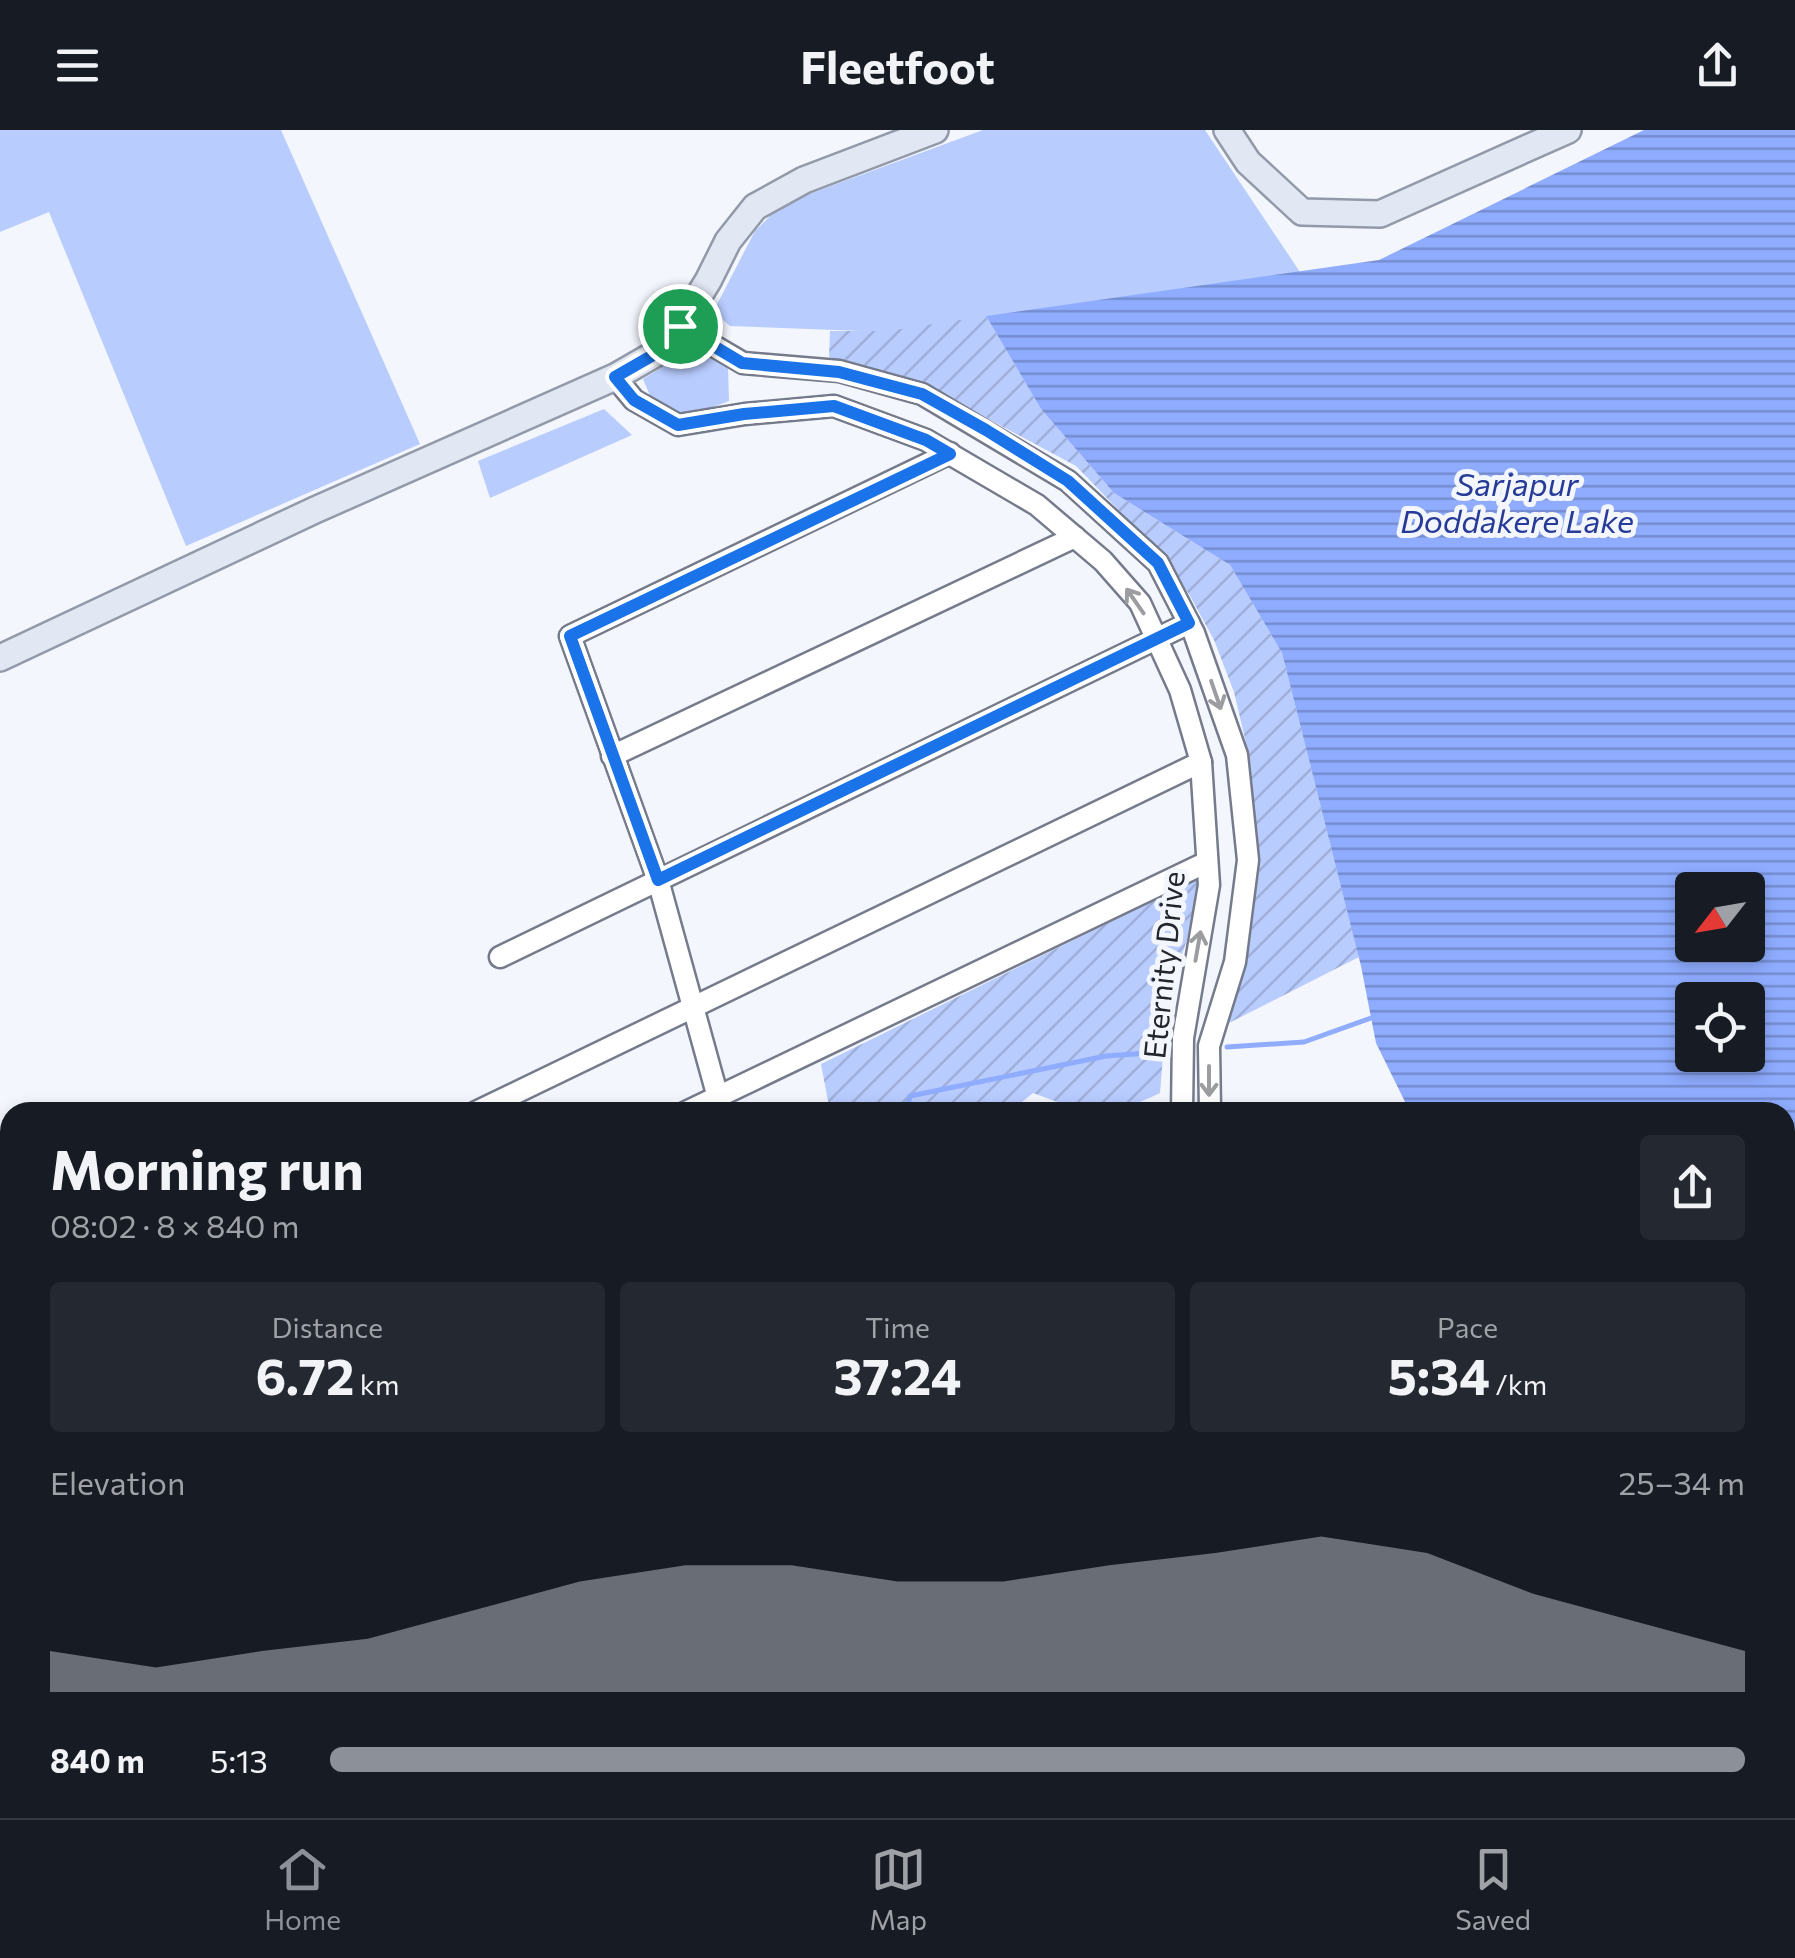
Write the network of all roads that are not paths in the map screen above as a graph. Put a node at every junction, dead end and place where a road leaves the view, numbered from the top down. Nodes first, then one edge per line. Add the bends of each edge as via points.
1 (935, 130) edge
2 (1227, 130) edge
3 (1568, 130) edge
4 (680, 326) junction
5 (615, 377) junction
6 (950, 454) junction
7 (1075, 537) junction
8 (1189, 623) junction
9 (1156, 640) junction
10 (0, 658) edge
11 (612, 756) junction
12 (1201, 762) junction
13 (1207, 862) junction
14 (658, 880) junction
15 (500, 957) dead end
16 (694, 1006) junction
17 (497, 1102) edge
18 (719, 1102) edge
19 (726, 1102) edge
20 (1182, 1102) edge
21 (1210, 1102) edge

1 - 4 main road via 804,180 755,207 728,240
2 - 3 main road via 1248,162 1302,212 1380,214
4 - 5 main road via 655,354
4 - 8 street, Eternity Drive via 742,363 839,372 938,403 1068,481 1158,563
5 - 6 street, Eternity Drive via 634,400 678,425 834,406
5 - 10 main road
6 - 7 street, Eternity Drive via 1037,504
6 - 11 street via 570,636
9 -> 7 street, Eternity Drive via 1140,604
7 - 11 street
8 - 9 street
8 -> 21 street, Eternity Drive via 1236,755 1248,860 1235,962 1209,1046
9 - 12 street, Eternity Drive via 1180,690
9 - 14 street
11 - 14 street
12 - 13 street, Eternity Drive
12 - 16 street
13 - 19 street
20 -> 13 street, Eternity Drive via 1183,1038
14 - 15 street
14 - 16 street
16 - 17 street
16 - 18 street

